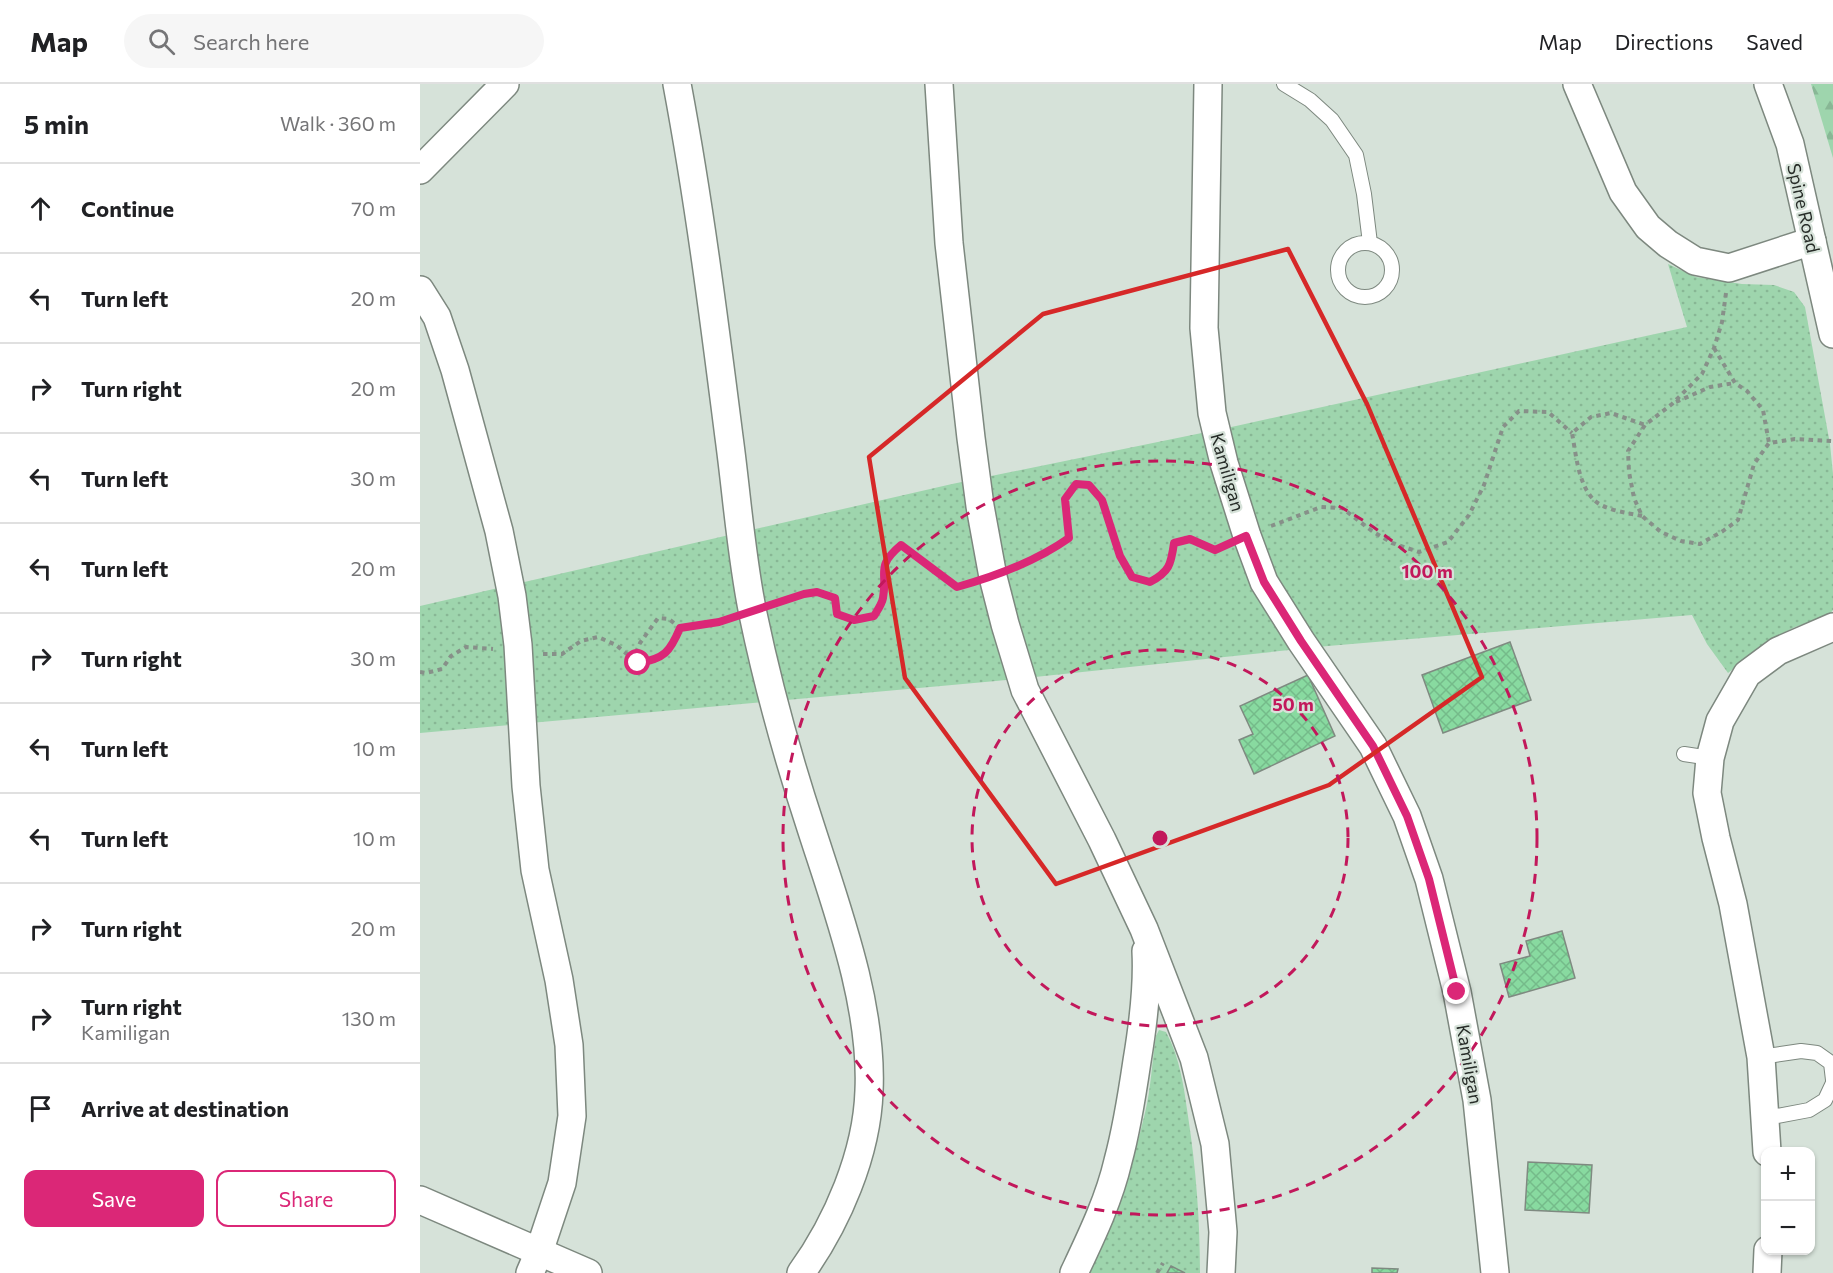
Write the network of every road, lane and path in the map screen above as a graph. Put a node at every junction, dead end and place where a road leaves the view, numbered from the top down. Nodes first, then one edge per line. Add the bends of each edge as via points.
1 (505, 84) edge
2 (677, 84) edge
3 (939, 84) edge
4 (1208, 84) edge
5 (1284, 84) edge
6 (1577, 84) edge
7 (1768, 84) edge
8 (420, 170) edge
9 (1812, 241) junction
10 (1370, 243) junction
11 (1729, 268) junction
12 (420, 290) edge
13 (1833, 334) edge
14 (1714, 348) junction
15 (1735, 383) junction
16 (1672, 404) junction
17 (1646, 425) junction
18 (1572, 433) junction
19 (1833, 441) edge
20 (1769, 443) junction
21 (1642, 516) junction
22 (1246, 536) junction
23 (993, 577) junction
24 (753, 612) junction
25 (1833, 627) edge
26 (680, 628) junction
27 (1144, 929) junction
28 (1761, 1057) junction
29 (1833, 1082) edge
30 (1766, 1118) junction
31 (1767, 1147) edge
32 (420, 1200) edge
33 (1768, 1255) edge
34 (534, 1262) edge
35 (1163, 1263) dead end
36 (588, 1273) edge
37 (801, 1273) edge
38 (1074, 1273) edge
39 (1157, 1273) edge
40 (1221, 1273) edge
41 (1495, 1273) edge
42 (1767, 1273) edge

1 - 8 street
2 - 24 street via 694,174
3 - 23 street via 949,243 980,507
4 - 22 street, Kamiligan via 1204,328 1212,413
5 - 10 lane via 1332,120 1356,155
6 - 11 street via 1623,192 1648,227 1695,261
7 - 9 street, Spine Road via 1790,144
9 - 11 street
9 - 13 street, Spine Road
10 - 10 lane via 1355,244 1344,253 1338,266 1340,280 1348,292 1361,298 1376,296 1387,288 1393,274 1387,254
11 - 14 path via 1722,322
12 - 34 street via 437,317 455,369 499,531 512,596 536,870 569,1045 572,1116 562,1183
14 - 15 path
14 - 16 path via 1701,374
15 - 16 path via 1710,387
15 - 20 path via 1763,410
16 - 17 path
17 - 18 path via 1611,413 1591,417
17 - 21 path via 1628,451 1634,498
18 - 21 path via 1583,483 1594,501
18 - 22 path via 1548,411 1519,411 1503,427 1484,485 1469,515 1448,542 1419,552 1392,543 1342,508 1321,507
19 - 20 path
20 - 21 path via 1754,464 1738,520 1723,531 1700,544 1681,541 1661,532
22 - 23 path via 1215,550 1190,539 1174,543 1170,565 1163,575 1150,582 1132,577 1120,556 1102,500 1089,485 1076,484 1065,499 1069,538 1049,552
22 - 41 street, Kamiligan via 1264,582 1373,746 1407,816 1429,879 1457,992 1477,1100
23 - 24 path via 957,587 901,545 888,556 883,573 883,599 874,616 854,620 837,614 835,598 817,592
23 - 27 street via 1025,690
24 - 26 path
24 - 37 street via 791,767 858,981 867,1045 869,1091 863,1141 847,1192
25 - 28 street via 1778,651 1747,674 1697,756 1733,904
26 - 26 path via 669,619 658,618 633,659 638,663 656,660 672,646
27 - 38 street via 1147,976 1131,1103 1118,1163
27 - 40 street via 1194,1058 1215,1144 1223,1232
28 - 29 lane via 1801,1051 1817,1053 1831,1063
28 - 30 street
29 - 30 lane via 1825,1100 1809,1110
30 - 31 street
32 - 34 street
33 - 42 street
34 - 36 street
35 - 39 path

